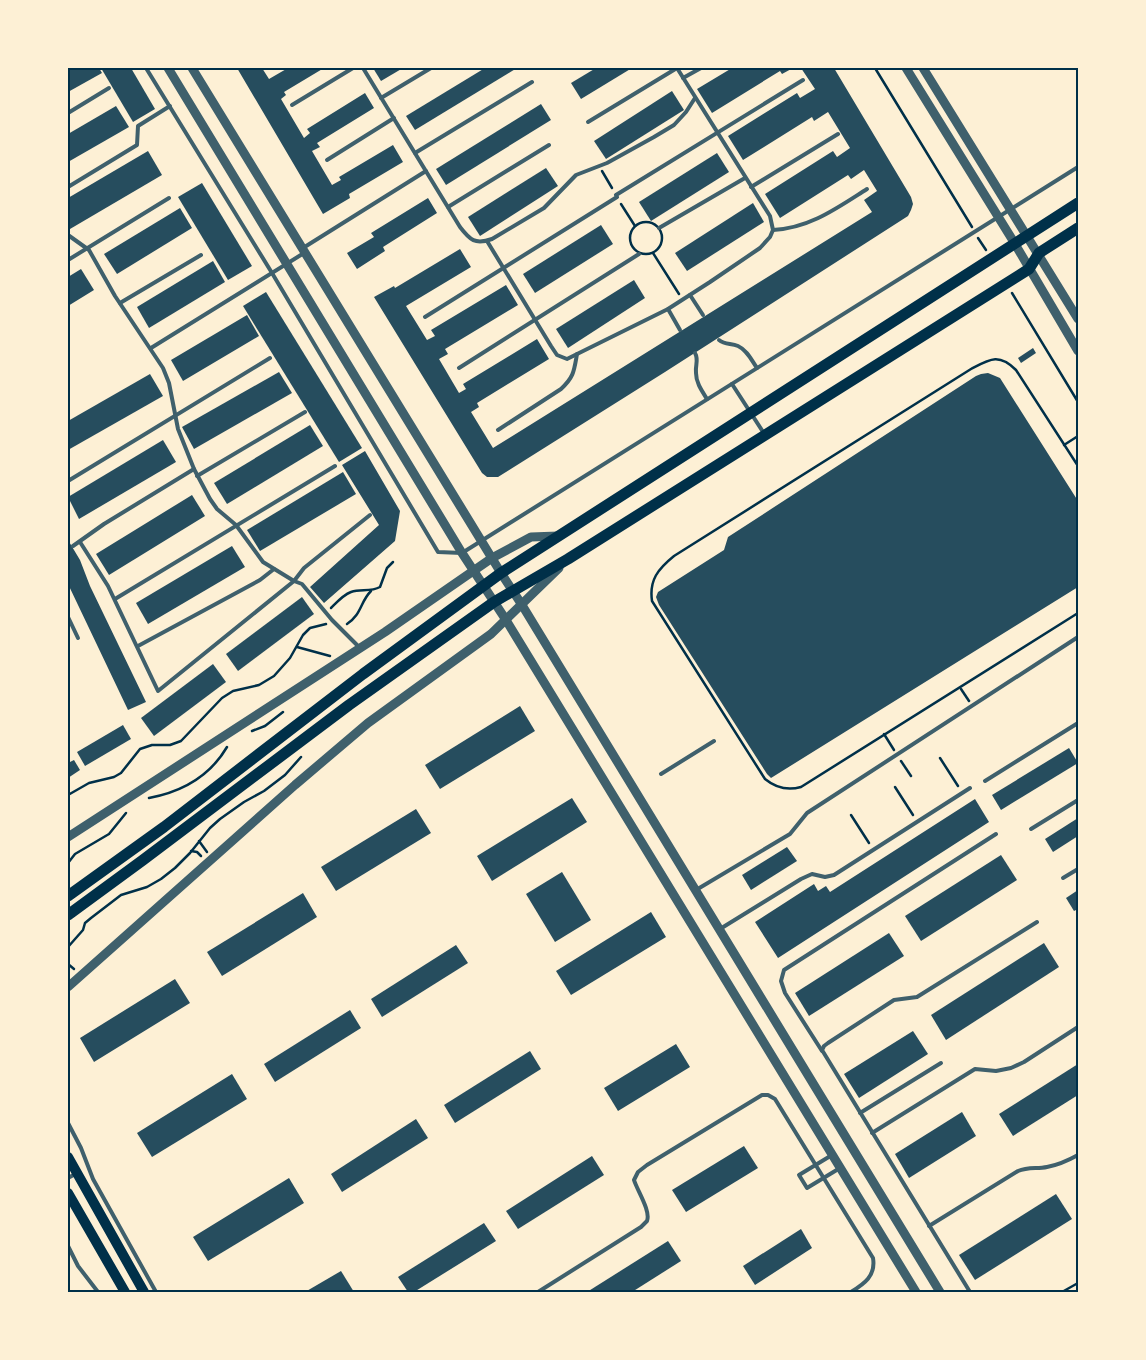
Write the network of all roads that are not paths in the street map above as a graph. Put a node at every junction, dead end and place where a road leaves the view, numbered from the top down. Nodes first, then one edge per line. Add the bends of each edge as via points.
1 (146, 68) edge
2 (168, 68) edge
3 (192, 68) edge
4 (353, 68) edge
5 (363, 68) edge
6 (431, 68) edge
7 (677, 68) edge
8 (701, 68) edge
9 (906, 68) edge
10 (923, 68) edge
11 (683, 78) junction
12 (803, 80) dead end
13 (532, 82) dead end
14 (109, 88) dead end
15 (381, 98) junction
16 (695, 98) junction
17 (292, 105) dead end
18 (170, 106) junction
19 (68, 113) edge
20 (394, 118) junction
21 (588, 122) dead end
22 (717, 133) junction
23 (838, 134) dead end
24 (549, 145) dead end
25 (415, 153) junction
26 (327, 160) dead end
27 (1078, 167) edge
28 (426, 171) junction
29 (745, 178) junction
30 (68, 187) edge
31 (751, 187) junction
32 (867, 189) dead end
33 (170, 198) dead end
34 (1078, 204) edge
35 (448, 207) junction
36 (1011, 209) junction
37 (998, 217) junction
38 (659, 228) road end
39 (1078, 228) edge
40 (773, 230) junction
41 (68, 235) edge
42 (1028, 236) junction
43 (487, 241) junction
44 (1015, 244) junction
45 (87, 248) junction
46 (304, 250) junction
47 (1039, 253) junction
48 (639, 254) road end
49 (201, 255) dead end
50 (68, 260) edge
51 (287, 264) junction
52 (503, 268) junction
53 (1029, 269) junction
54 (272, 273) junction
55 (690, 295) junction
56 (120, 303) junction
57 (668, 309) junction
58 (703, 315) dead end
59 (425, 317) dead end
60 (1078, 319) edge
61 (535, 321) junction
62 (680, 330) dead end
63 (719, 340) dead end
64 (151, 348) junction
65 (1078, 351) edge
66 (695, 353) dead end
67 (577, 354) junction
68 (270, 358) dead end
69 (458, 368) dead end
70 (757, 368) junction
71 (732, 384) junction
72 (707, 399) junction
73 (304, 412) dead end
74 (751, 412) junction
75 (175, 416) junction
76 (498, 430) dead end
77 (765, 435) junction
78 (335, 466) dead end
79 (194, 469) junction
80 (198, 476) junction
81 (68, 481) edge
82 (370, 515) dead end
83 (236, 525) junction
84 (558, 536) junction
85 (482, 541) junction
86 (80, 542) junction
87 (73, 546) dead end
88 (462, 553) junction
89 (492, 558) junction
90 (568, 559) junction
91 (274, 569) junction
92 (473, 571) junction
93 (501, 573) junction
94 (294, 581) junction
95 (483, 586) junction
96 (513, 590) junction
97 (115, 599) junction
98 (494, 602) junction
99 (522, 604) junction
100 (68, 617) edge
101 (506, 620) junction
102 (1078, 637) edge
103 (78, 638) dead end
104 (138, 646) junction
105 (361, 648) junction
106 (1078, 723) edge
107 (714, 741) dead end
108 (661, 774) dead end
109 (985, 781) dead end
110 (970, 788) dead end
111 (1078, 800) edge
112 (1030, 829) dead end
113 (996, 834) dead end
114 (68, 837) edge
115 (1078, 869) edge
116 (1064, 878) dead end
117 (696, 890) junction
118 (68, 896) edge
119 (68, 915) edge
120 (1036, 922) dead end
121 (720, 929) junction
122 (68, 987) edge
123 (1078, 1027) edge
124 (826, 1057) junction
125 (941, 1063) dead end
126 (860, 1113) junction
127 (68, 1123) edge
128 (872, 1133) junction
129 (832, 1155) junction
130 (1078, 1155) edge
131 (68, 1156) edge
132 (816, 1165) junction
133 (840, 1168) junction
134 (72, 1176) edge
135 (824, 1177) junction
136 (68, 1193) edge
137 (929, 1226) junction
138 (68, 1246) edge
139 (98, 1292) edge
140 (125, 1292) edge
141 (144, 1292) edge
142 (156, 1292) edge
143 (538, 1292) edge
144 (851, 1292) edge
145 (916, 1292) edge
146 (940, 1292) edge
147 (970, 1292) edge

1 - 18 lane
2 - 51 street
3 - 46 street
4 - 17 lane
5 - 15 lane
6 - 15 lane
7 - 11 lane
7 - 21 lane
8 - 11 lane
9 - 37 street
10 - 36 street
11 - 16 lane
12 - 22 lane
13 - 25 lane
14 - 19 lane
15 - 20 lane
16 - 22 lane
16 - 43 lane via 674,125 607,162 576,175 544,208
18 - 30 lane via 138,126 137,145
18 - 54 lane
20 - 25 lane
20 - 26 lane
22 - 29 lane
22 - 52 lane
23 - 31 lane
24 - 35 lane
25 - 28 lane
27 - 36 lane
28 - 35 lane
28 - 46 lane
29 - 31 lane
29 - 38 lane
31 - 40 lane via 770,216
32 - 40 lane via 813,222
33 - 45 lane
34 - 42 main road
35 - 43 lane via 468,238 476,242
36 - 37 lane
36 - 42 street
37 - 44 street
37 - 70 lane
39 - 47 main road
40 - 55 lane via 760,248
41 - 45 lane
42 - 44 main road
42 - 47 street
43 - 52 lane
44 - 53 street
44 - 74 main road
45 - 50 lane
45 - 56 lane
46 - 51 lane
46 - 85 street
47 - 53 main road
47 - 60 street
48 - 61 lane
49 - 56 lane
51 - 54 lane
51 - 88 street
52 - 59 lane
52 - 61 lane
53 - 65 street
53 - 77 main road
54 - 64 lane
54 - 88 lane via 438,552
55 - 57 lane
55 - 58 lane
56 - 64 lane
57 - 62 lane
57 - 67 lane
61 - 67 lane via 558,355 567,359
61 - 69 lane
63 - 70 lane via 739,346
64 - 75 lane via 169,383
66 - 72 lane via 698,383
67 - 76 lane via 574,374 561,389
68 - 75 lane
70 - 71 lane
71 - 72 lane
71 - 74 lane
72 - 85 lane
73 - 80 lane
74 - 77 lane
74 - 84 main road
75 - 79 lane
75 - 81 lane
77 - 90 main road
78 - 83 lane
79 - 80 lane
79 - 86 lane
80 - 83 lane via 210,500
82 - 94 lane via 304,568
83 - 91 lane via 263,562
83 - 97 lane
84 - 89 street via 530,537
84 - 93 main road
85 - 88 lane
85 - 89 street
86 - 87 lane
86 - 97 lane
88 - 92 street
89 - 92 street
89 - 93 street
90 - 96 main road
90 - 99 street
91 - 94 lane
91 - 104 lane via 260,580
92 - 95 street
92 - 105 street
93 - 95 main road
93 - 96 street
94 - 104 lane via 158,691
94 - 105 lane via 302,584
95 - 98 street
95 - 118 main road
96 - 98 main road
96 - 99 street
97 - 104 lane
98 - 101 street
98 - 119 main road via 348,705
99 - 101 street
99 - 117 street
100 - 103 lane
101 - 122 street via 478,645 361,729
101 - 129 street
102 - 117 lane via 807,813 790,834
105 - 114 street
106 - 109 lane
107 - 108 lane
110 - 121 lane via 832,876 812,874 801,879
111 - 112 lane
113 - 124 lane via 784,970 781,981 785,993
115 - 116 lane
117 - 121 street
120 - 124 lane via 916,997 894,1000 824,1046 822,1050
121 - 146 street
123 - 128 lane via 1011,1068 996,1071 975,1069
124 - 126 lane
125 - 126 lane
126 - 128 lane
127 - 142 lane via 93,1179
128 - 137 lane
129 - 132 lane
129 - 133 street
130 - 137 lane via 1047,1167 1018,1171
131 - 134 main road
132 - 135 lane
132 - 135 lane via 799,1175 807,1188
132 - 143 lane via 775,1099 762,1095 638,1172 634,1180 647,1220 641,1227
133 - 135 lane
133 - 145 street
134 - 141 main road
135 - 144 lane via 873,1258 868,1281
136 - 140 main road
137 - 147 lane
138 - 139 lane via 78,1266

